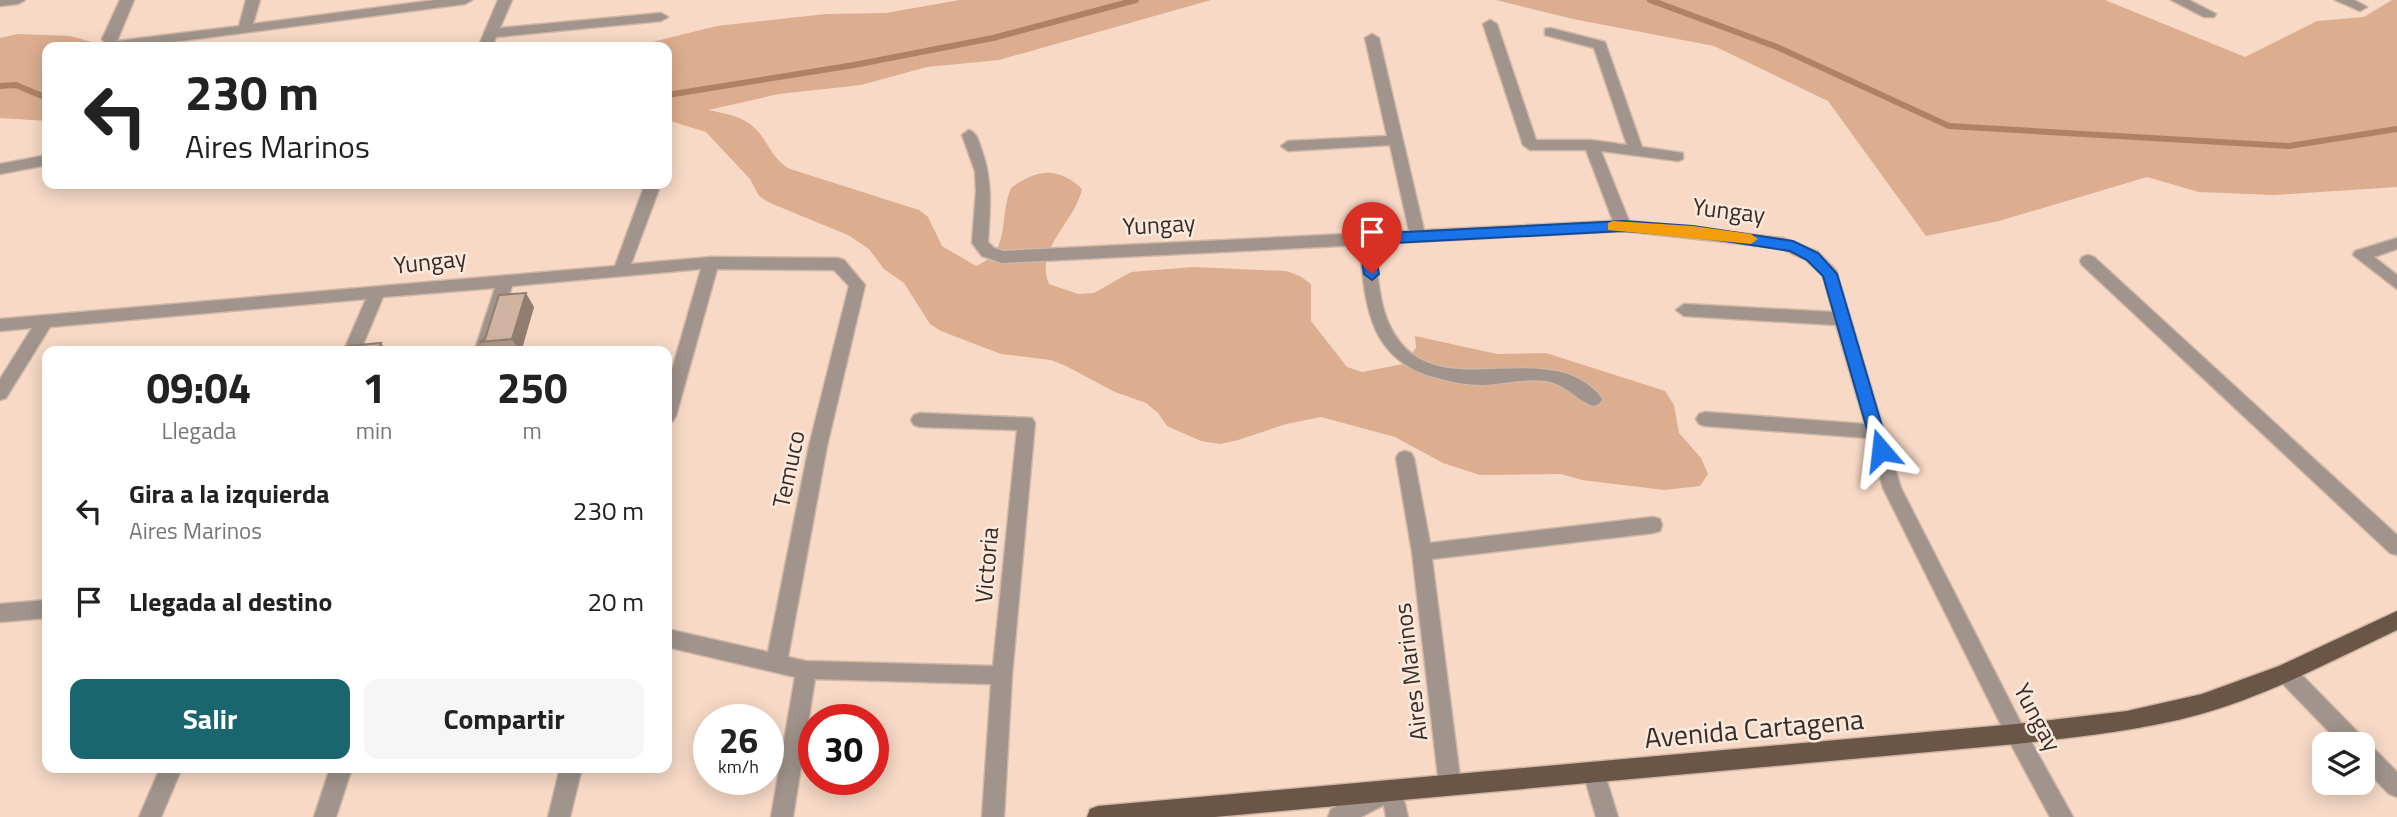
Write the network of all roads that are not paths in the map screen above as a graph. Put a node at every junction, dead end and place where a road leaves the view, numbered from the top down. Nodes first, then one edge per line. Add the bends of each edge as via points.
1 (18, 0) edge
2 (127, 0) edge
3 (253, 0) edge
4 (464, 0) edge
5 (505, 0) edge
6 (2178, 0) edge
7 (2342, 0) edge
8 (0, 2) edge
9 (381, 5) edge
10 (2360, 7) dead end
11 (2209, 14) dead end
12 (661, 17) dead end
13 (1490, 24) dead end
14 (246, 28) junction
15 (1550, 32) dead end
16 (491, 33) junction
17 (1372, 38) dead end
18 (111, 42) edge
19 (143, 42) edge
20 (487, 42) edge
21 (969, 135) dead end
22 (1396, 140) junction
23 (1591, 145) junction
24 (1288, 146) dead end
25 (1637, 152) junction
26 (1678, 156) dead end
27 (42, 161) edge
28 (0, 169) edge
29 (651, 189) edge
30 (1623, 226) junction
31 (1418, 236) junction
32 (1366, 239) junction
33 (2397, 243) edge
34 (2088, 261) dead end
35 (711, 263) junction
36 (621, 271) junction
37 (506, 280) junction
38 (2397, 283) edge
39 (857, 285) joint
40 (377, 293) junction
41 (1684, 310) dead end
42 (1842, 319) junction
43 (45, 321) junction
44 (0, 325) edge
45 (354, 346) edge
46 (484, 346) edge
47 (0, 393) edge
48 (672, 399) edge
49 (1593, 399) dead end
50 (1705, 419) dead end
51 (920, 420) dead end
52 (1876, 432) junction
53 (1405, 458) dead end
54 (1654, 525) dead end
55 (2397, 547) edge
56 (1422, 552) junction
57 (42, 609) edge
58 (0, 613) edge
59 (2397, 620) edge
60 (672, 639) edge
61 (776, 665) junction
62 (806, 670) junction
63 (2286, 673) junction
64 (1002, 675) junction
65 (2343, 732) edge
66 (2016, 734) junction
67 (2375, 764) edge
68 (1594, 772) junction
69 (169, 773) edge
70 (339, 773) edge
71 (570, 773) edge
72 (1450, 785) junction
73 (2397, 787) edge
74 (1392, 790) junction
75 (150, 817) edge
76 (325, 817) edge
77 (559, 817) edge
78 (782, 817) edge
79 (993, 817) edge
80 (1098, 817) edge
81 (1339, 817) edge
82 (1397, 817) edge
83 (1607, 817) edge
84 (2062, 817) edge

1 - 8 street
2 - 18 street
3 - 14 street
4 - 9 street
5 - 16 street
6 - 11 street
7 - 10 street
9 - 14 street
12 - 16 street
13 - 23 street via 1530,145
14 - 19 street
15 - 25 street via 1600,45
16 - 20 street
17 - 22 street
21 - 32 street, Yungay via 984,191 979,243 994,256
22 - 24 street
22 - 31 street
23 - 25 street
23 - 30 street
25 - 26 street
27 - 28 street
29 - 36 street
30 - 31 street, Yungay
30 - 42 street, Yungay via 1793,246 1830,274
31 - 32 street, Yungay
32 - 49 street via 1384,332 1416,365 1482,378 1520,373 1555,376 1575,384
33 - 38 street via 2361,255
34 - 55 street
35 - 36 street, Yungay
35 - 39 street, Yungay via 838,264
35 - 48 street
36 - 37 street, Yungay
37 - 40 street, Yungay
37 - 46 street
39 - 61 street, Temuco via 818,446
40 - 43 street, Yungay
40 - 45 street
41 - 42 street
42 - 52 street, Yungay
43 - 44 street, Yungay
43 - 47 street
50 - 52 street
51 - 64 street, Victoria via 1026,423
52 - 66 street, Yungay via 1892,488
53 - 56 street, Aires Marinos
54 - 56 street
56 - 72 street, Aires Marinos
57 - 58 street
59 - 63 main road, Avenida Cartagena
60 - 61 street
61 - 62 street
62 - 64 street
62 - 78 street
63 - 65 street
63 - 66 main road, Avenida Cartagena via 2177,710 2081,728
64 - 79 street, Victoria
66 - 68 main road, Avenida Cartagena
66 - 84 street, Yungay
67 - 73 street
68 - 72 main road, Avenida Cartagena
68 - 83 street
69 - 75 street
70 - 76 street
71 - 77 street
72 - 74 main road, Avenida Cartagena
74 - 80 main road, Avenida Cartagena
74 - 81 street
74 - 82 street

